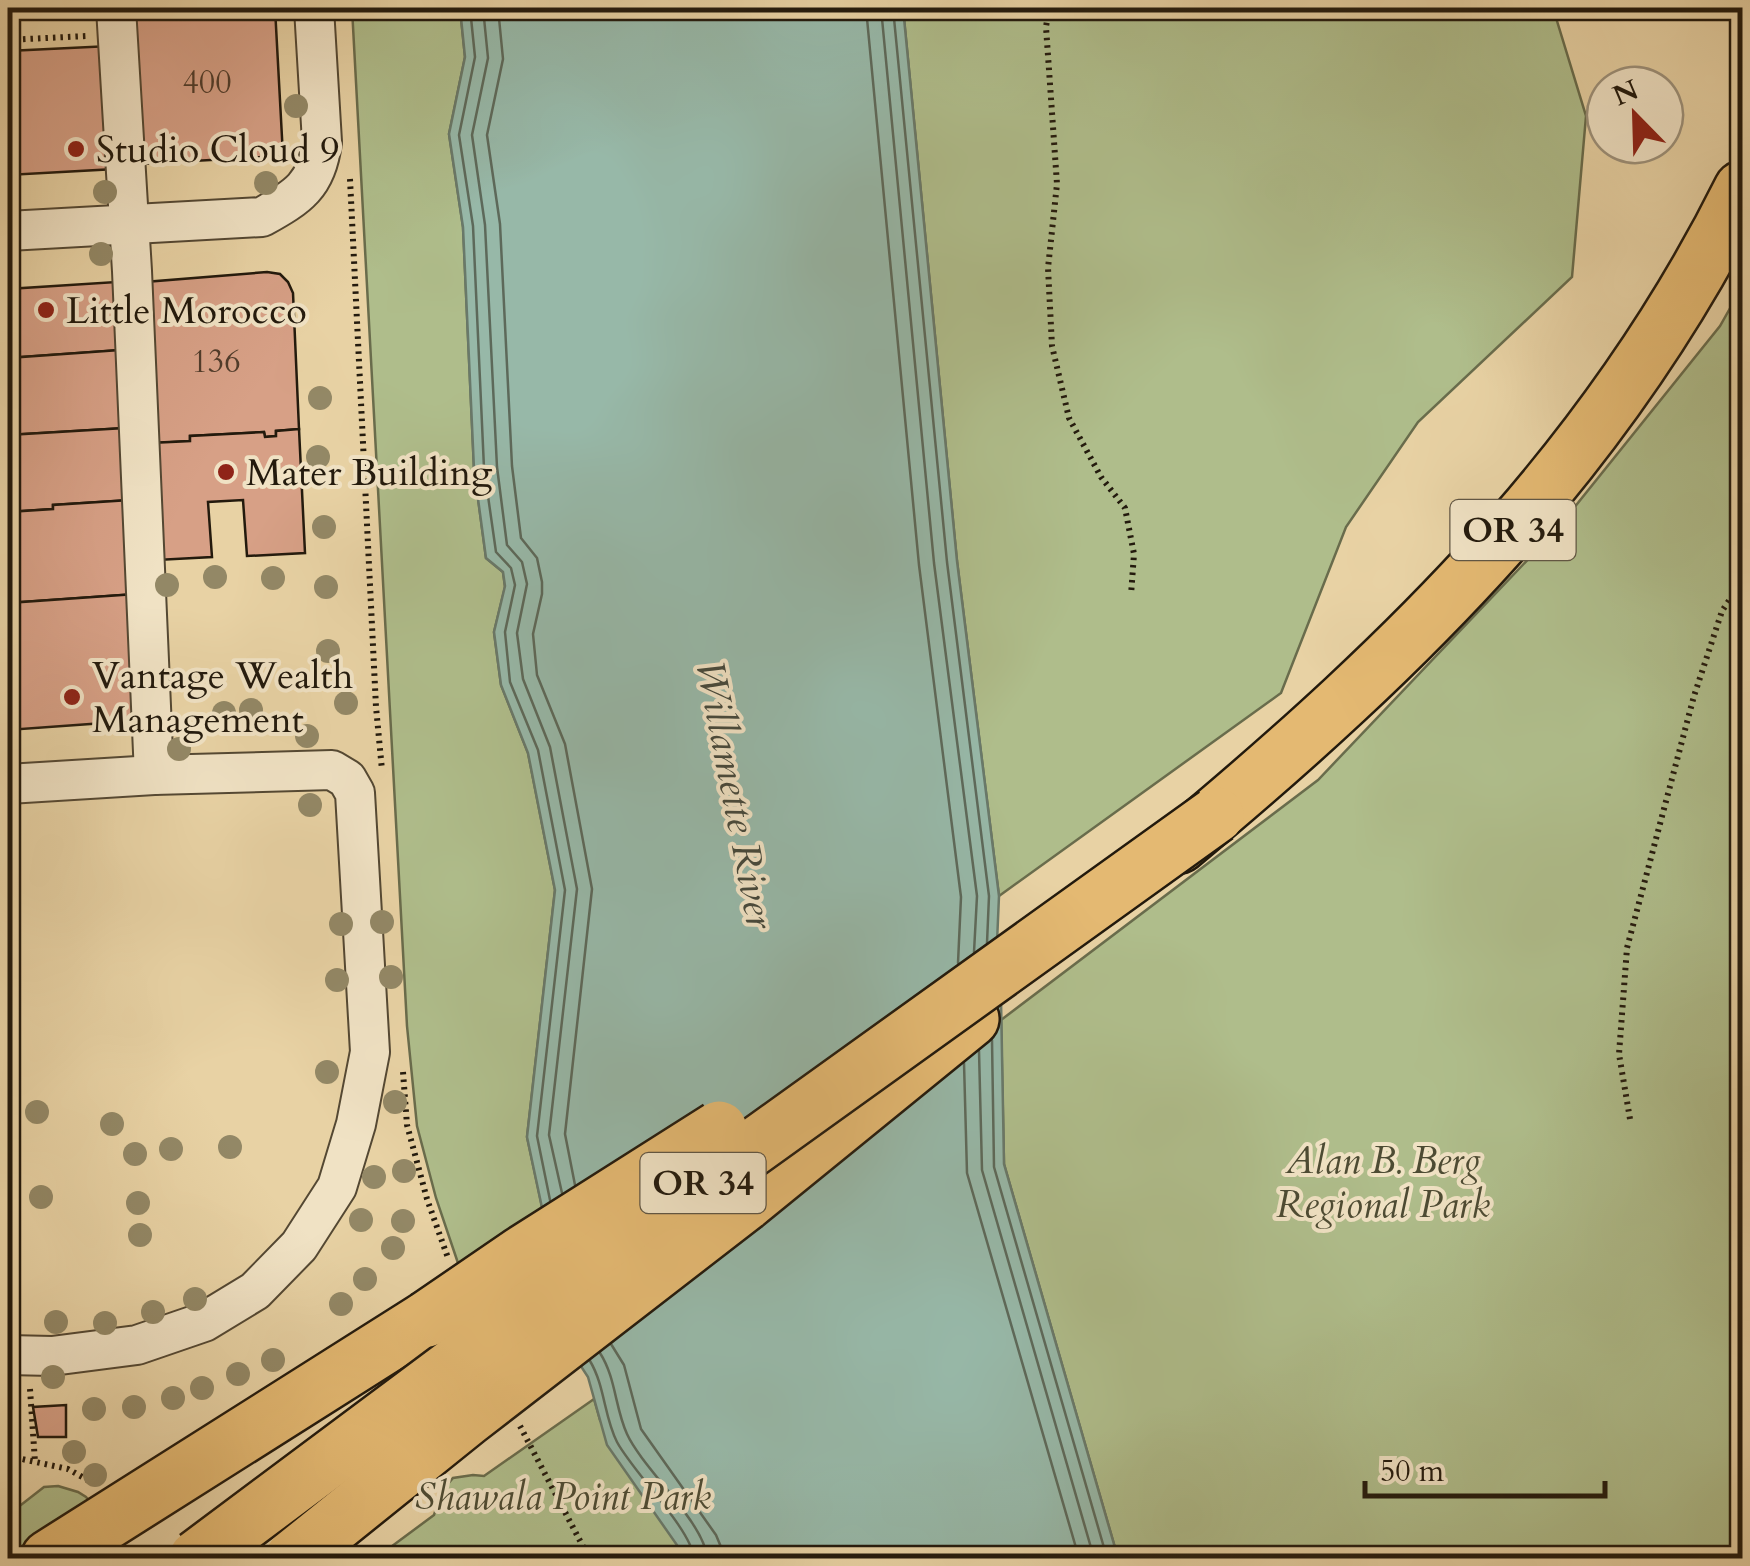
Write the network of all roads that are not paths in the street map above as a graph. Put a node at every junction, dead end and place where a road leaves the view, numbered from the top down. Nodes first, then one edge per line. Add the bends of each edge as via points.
1 (314, 8) edge
2 (117, 21) edge
3 (1742, 189) edge
4 (129, 224) junction
5 (8, 231) edge
6 (154, 775) junction
7 (8, 784) edge
8 (1216, 815) junction
9 (17, 1355) edge
10 (49, 1558) edge
11 (196, 1558) edge
12 (293, 1558) edge

1 - 4 street via 322,142 309,184 262,217
2 - 4 street
3 - 8 highway, OR 34 via 1663,330 1516,526 1414,636
4 - 5 street
4 - 6 street
6 - 7 street
6 - 9 street via 332,770 347,779 355,793 370,1052 356,1124 337,1187 299,1246 255,1291 204,1322 138,1345
8 - 10 highway, bridge
8 - 11 highway, OR 34, bridge via 584,1268
8 - 12 highway, bridge via 746,1202

